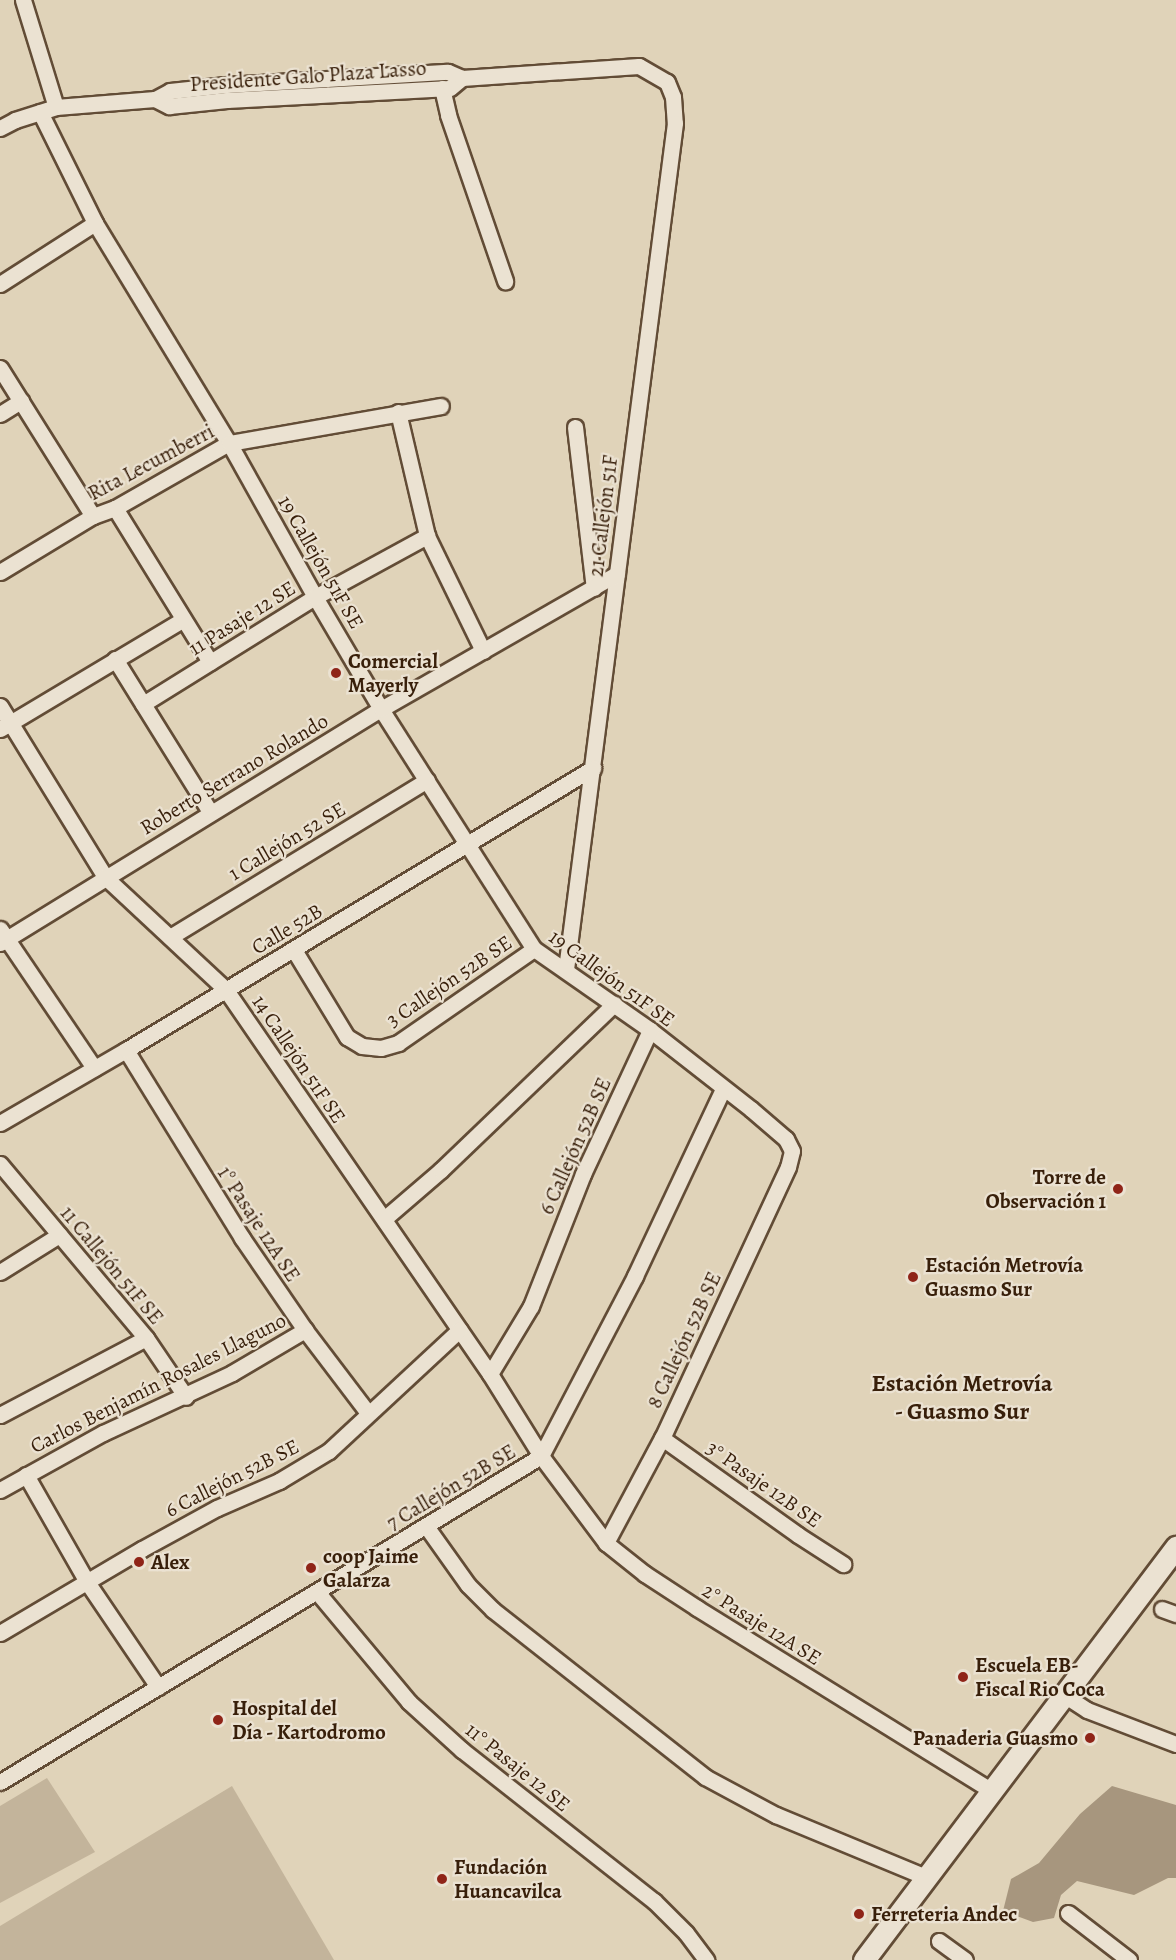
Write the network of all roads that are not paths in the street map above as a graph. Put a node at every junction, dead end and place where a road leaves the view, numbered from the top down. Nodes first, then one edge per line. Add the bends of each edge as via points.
1 (23, 0) edge
2 (658, 74) joint
3 (462, 78) junction
4 (442, 88) junction
5 (155, 99) junction
6 (56, 107) junction
7 (40, 112) junction
8 (0, 128) edge
9 (95, 224) junction
10 (505, 281) dead end
11 (0, 284) edge
12 (0, 368) edge
13 (21, 401) junction
14 (441, 406) dead end
15 (398, 412) junction
16 (0, 414) edge
17 (575, 427) dead end
18 (229, 443) junction
19 (115, 508) junction
20 (93, 516) junction
21 (427, 536) junction
22 (0, 572) edge
23 (617, 574) junction
24 (594, 588) junction
25 (315, 597) junction
26 (182, 620) junction
27 (483, 651) junction
28 (115, 659) junction
29 (210, 662) junction
30 (143, 704) junction
31 (0, 706) edge
32 (381, 709) junction
33 (5, 726) edge
34 (593, 768) junction
35 (427, 780) junction
36 (211, 813) junction
37 (468, 845) junction
38 (105, 877) junction
39 (2, 937) edge
40 (170, 937) junction
41 (534, 949) junction
42 (294, 950) junction
43 (566, 969) junction
44 (226, 990) junction
45 (614, 1004) junction
46 (650, 1030) junction
47 (126, 1050) junction
48 (94, 1068) junction
49 (723, 1089) junction
50 (0, 1122) edge
51 (792, 1151) joint
52 (0, 1164) edge
53 (384, 1219) junction
54 (59, 1235) junction
55 (0, 1272) edge
56 (305, 1330) junction
57 (459, 1330) junction
58 (146, 1338) junction
59 (490, 1374) junction
60 (186, 1397) junction
61 (368, 1413) junction
62 (0, 1415) edge
63 (662, 1438) junction
64 (541, 1456) junction
65 (26, 1475) junction
66 (0, 1490) edge
67 (426, 1526) junction
68 (606, 1543) junction
69 (1176, 1546) edge
70 (843, 1564) dead end
71 (87, 1582) junction
72 (318, 1593) junction
73 (0, 1633) edge
74 (159, 1687) junction
75 (1064, 1695) junction
76 (1176, 1744) edge
77 (0, 1782) edge
78 (993, 1791) junction
79 (926, 1877) junction
80 (1068, 1913) dead end
81 (939, 1941) dead end
82 (706, 1960) edge
83 (864, 1960) edge
84 (965, 1960) edge
85 (1129, 1960) edge

1 - 6 street
2 - 3 street, Presidente Galo Plaza Lasso via 639,66
2 - 23 street, 21 Callejón 51F via 667,82 673,97 675,123
3 - 4 street, Presidente Galo Plaza Lasso via 450,88
3 - 5 street, Presidente Galo Plaza Lasso via 448,72 226,85 170,91
4 - 5 street, Presidente Galo Plaza Lasso via 170,106
4 - 10 street
5 - 6 street, Presidente Galo Plaza Lasso
6 - 7 street, Presidente Galo Plaza Lasso
7 - 8 street, Presidente Galo Plaza Lasso
7 - 9 street, 19 Callejón 51F SE
9 - 11 street
9 - 18 street, 19 Callejón 51F SE
12 - 13 street
13 - 16 street
13 - 20 street
14 - 15 street, Rita Lecumberri
15 - 18 street, Rita Lecumberri
15 - 21 street
17 - 24 street
18 - 19 street, Rita Lecumberri
18 - 25 street, 19 Callejón 51F SE
19 - 20 street, Rita Lecumberri
19 - 26 street
20 - 22 street, Rita Lecumberri
21 - 25 street, 11 Pasaje 12 SE
21 - 27 street
23 - 24 street, Roberto Serrano Rolando
23 - 34 street, 21 Callejón 51F
24 - 27 street, Roberto Serrano Rolando
25 - 29 street, 11 Pasaje 12 SE
25 - 32 street, 19 Callejón 51F SE
26 - 28 street, 11 Pasaje 12 SE
26 - 29 street
27 - 32 street, Roberto Serrano Rolando
28 - 30 street
28 - 33 street, 11 Pasaje 12 SE
29 - 30 street, 11 Pasaje 12 SE
30 - 36 street
31 - 33 street, 14 Callejón 51F SE
32 - 35 street, 19 Callejón 51F SE
32 - 36 street, Roberto Serrano Rolando
33 - 38 street, 14 Callejón 51F SE
34 - 37 street, Calle 52B
34 - 43 street, 21 Callejón 51F
35 - 37 street, 19 Callejón 51F SE
35 - 40 street, 1 Callejón 52 SE
36 - 38 street, Roberto Serrano Rolando
37 - 41 street, 19 Callejón 51F SE
37 - 42 street, Calle 52B
38 - 39 street, Roberto Serrano Rolando
38 - 40 street, 14 Callejón 51F SE
39 - 48 street
40 - 44 street, 14 Callejón 51F SE
41 - 42 street, 3 Callejón 52B SE via 398,1043 381,1048 362,1046 347,1037
41 - 43 street, 19 Callejón 51F SE
42 - 44 street, Calle 52B
43 - 45 street, 19 Callejón 51F SE
44 - 47 street, Calle 52B
44 - 53 street, 14 Callejón 51F SE
45 - 46 street, 19 Callejón 51F SE
45 - 53 street via 441,1170
46 - 49 street, 19 Callejón 51F SE
46 - 59 street, 6 Callejón 52B SE via 583,1174 531,1306
47 - 48 street, Calle 52B
47 - 56 street, 1° Pasaje 12A SE via 242,1238
48 - 50 street, Calle 52B
49 - 51 street, 19 Callejón 51F SE via 786,1139
49 - 64 street, 7 Callejón 52B SE via 634,1276
51 - 63 street, 8 Callejón 52B SE
52 - 54 street, 11 Callejón 51F SE
53 - 57 street, 14 Callejón 51F SE
54 - 55 street
54 - 58 street, 11 Callejón 51F SE
56 - 60 street, Carlos Benjamín Rosales Llaguno
56 - 61 street, 1° Pasaje 12A SE
57 - 59 street, 14 Callejón 51F SE
57 - 61 street, 6 Callejón 52B SE
58 - 60 street, 11 Callejón 51F SE
58 - 62 street
59 - 64 street, 14 Callejón 51F SE
60 - 65 street, Carlos Benjamín Rosales Llaguno via 103,1434
61 - 71 street, 6 Callejón 52B SE via 329,1451 279,1481 217,1508
63 - 68 street, 8 Callejón 52B SE
63 - 70 street, 3° Pasaje 12B SE
64 - 67 street, 7 Callejón 52B SE
64 - 68 street, 2° Pasaje 12A SE
65 - 66 street, Carlos Benjamín Rosales Llaguno
65 - 71 street
67 - 72 street, 7 Callejón 52B SE
67 - 79 street via 468,1585 494,1610 705,1777 776,1815
68 - 78 street, 2° Pasaje 12A SE via 697,1608
69 - 75 street
71 - 73 street, 6 Callejón 52B SE
71 - 74 street
72 - 74 street, 7 Callejón 52B SE
72 - 82 street, 11° Pasaje 12 SE via 409,1702 462,1750 654,1901
74 - 77 street, 7 Callejón 52B SE
75 - 76 street via 1087,1710
75 - 78 street
78 - 79 street
79 - 83 street
80 - 85 street
81 - 84 street

